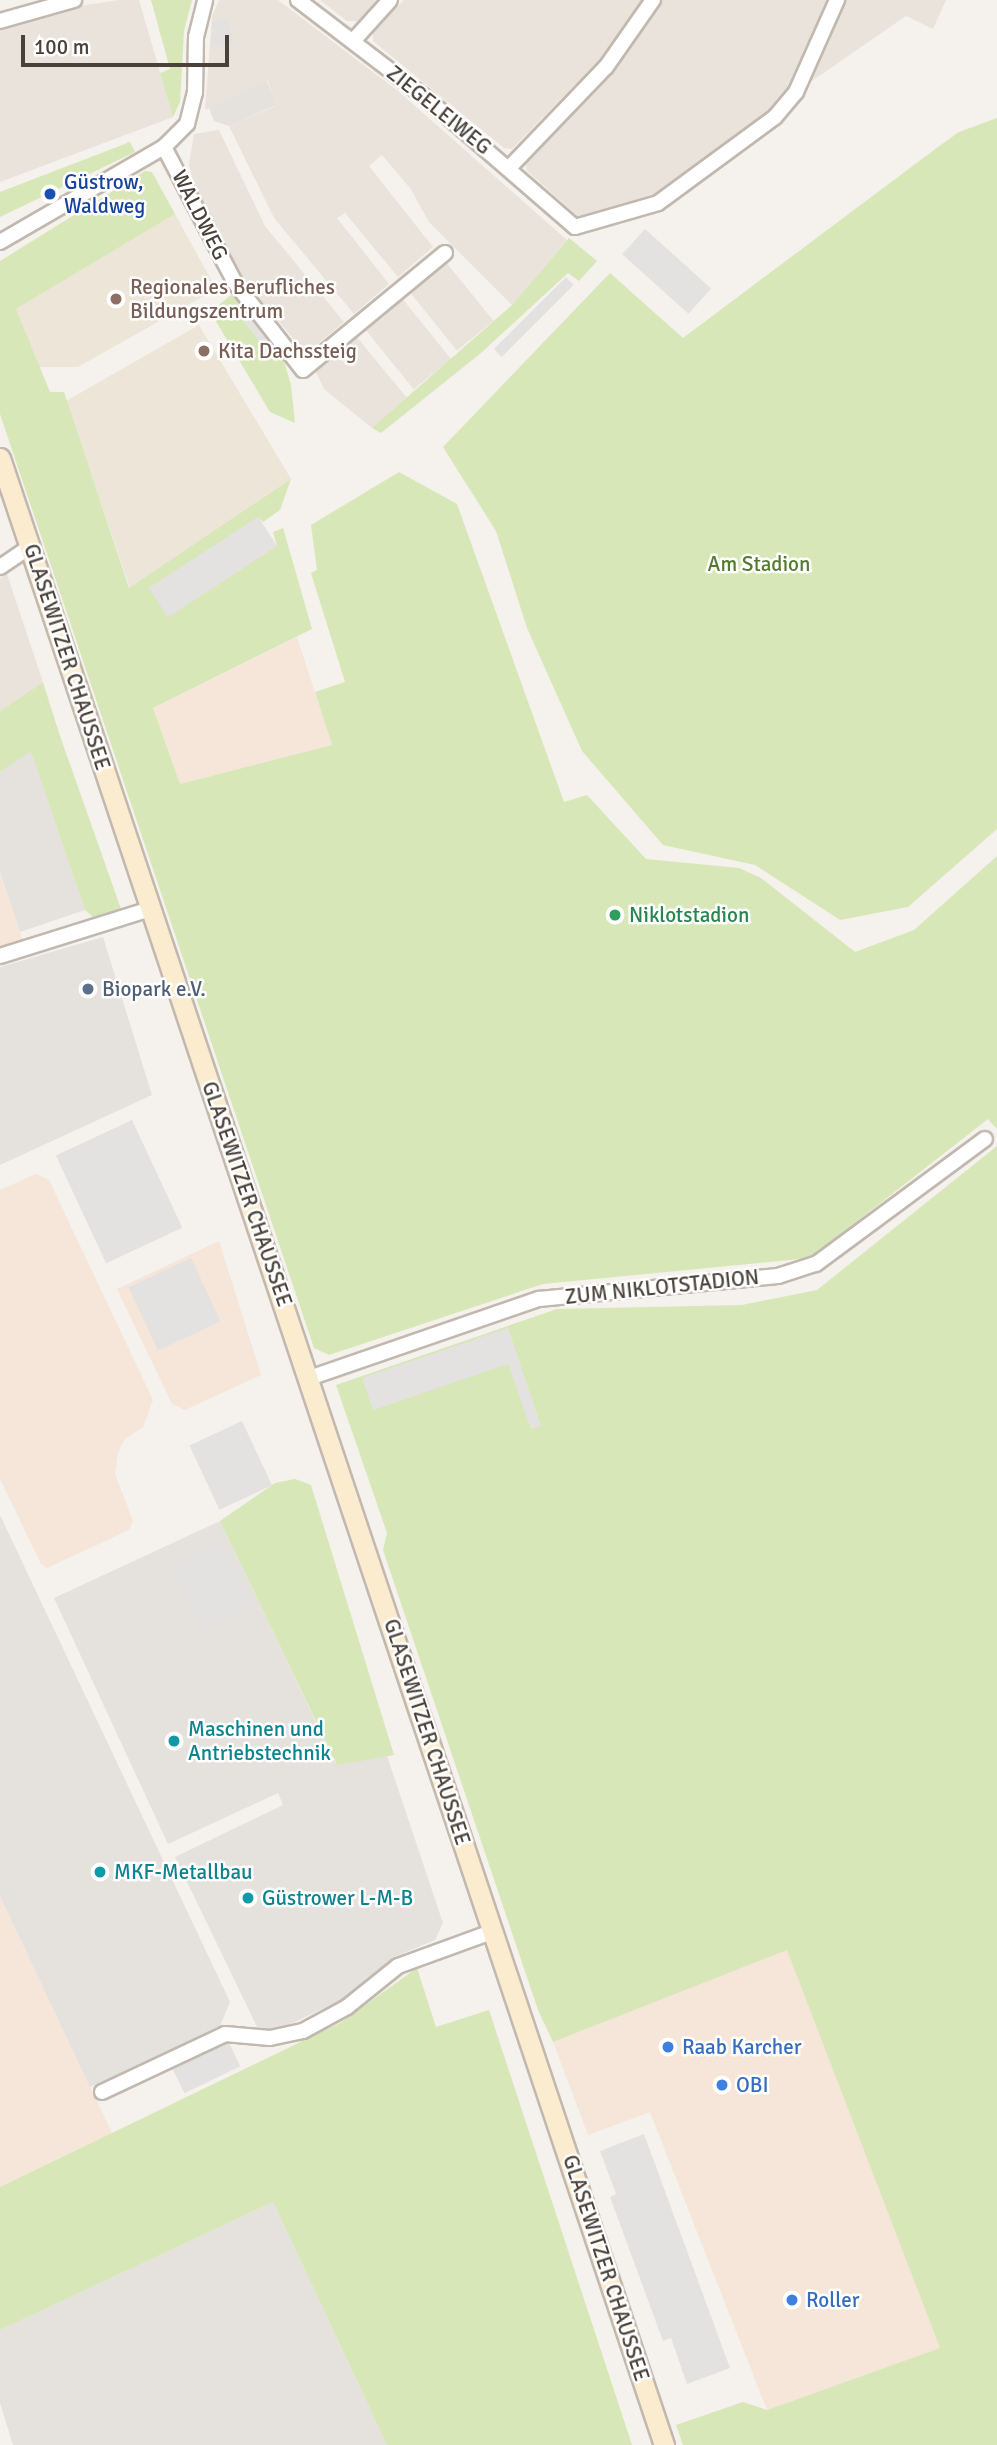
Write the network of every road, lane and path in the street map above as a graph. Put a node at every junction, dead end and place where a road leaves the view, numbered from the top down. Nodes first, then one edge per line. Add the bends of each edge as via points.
1 (74, 0) edge
2 (205, 0) edge
3 (298, 0) edge
4 (390, 0) edge
5 (653, 0) edge
6 (837, 0) edge
7 (0, 21) edge
8 (353, 41) junction
9 (164, 147) junction
10 (509, 168) junction
11 (0, 243) edge
12 (446, 253) dead end
13 (0, 458) edge
14 (31, 546) junction
15 (0, 567) edge
16 (150, 909) junction
17 (0, 956) edge
18 (985, 1139) dead end
19 (309, 1378) junction
20 (494, 1931) junction
21 (102, 2092) dead end
22 (664, 2445) edge

1 - 7 street
2 - 9 street, WALDWEG via 187,124
3 - 8 street, ZIEGELEIWEG
4 - 8 street
5 - 10 street via 606,67
6 - 10 street, ZIEGELEIWEG via 796,92 775,117 658,203 575,227
8 - 10 street, ZIEGELEIWEG
9 - 11 street, WALDWEG
9 - 12 street, WALDWEG via 236,283 303,370
13 - 14 main road, GLASEWITZER CHAUSSEE
14 - 15 street
14 - 16 main road, GLASEWITZER CHAUSSEE
16 - 17 street
16 - 19 main road, GLASEWITZER CHAUSSEE
18 - 19 street, ZUM NIKLOTSTADION via 816,1264 778,1276 539,1299
19 - 20 main road, GLASEWITZER CHAUSSEE
20 - 21 street via 398,1966 347,2007 303,2031 270,2038 225,2034
20 - 22 main road, GLASEWITZER CHAUSSEE

